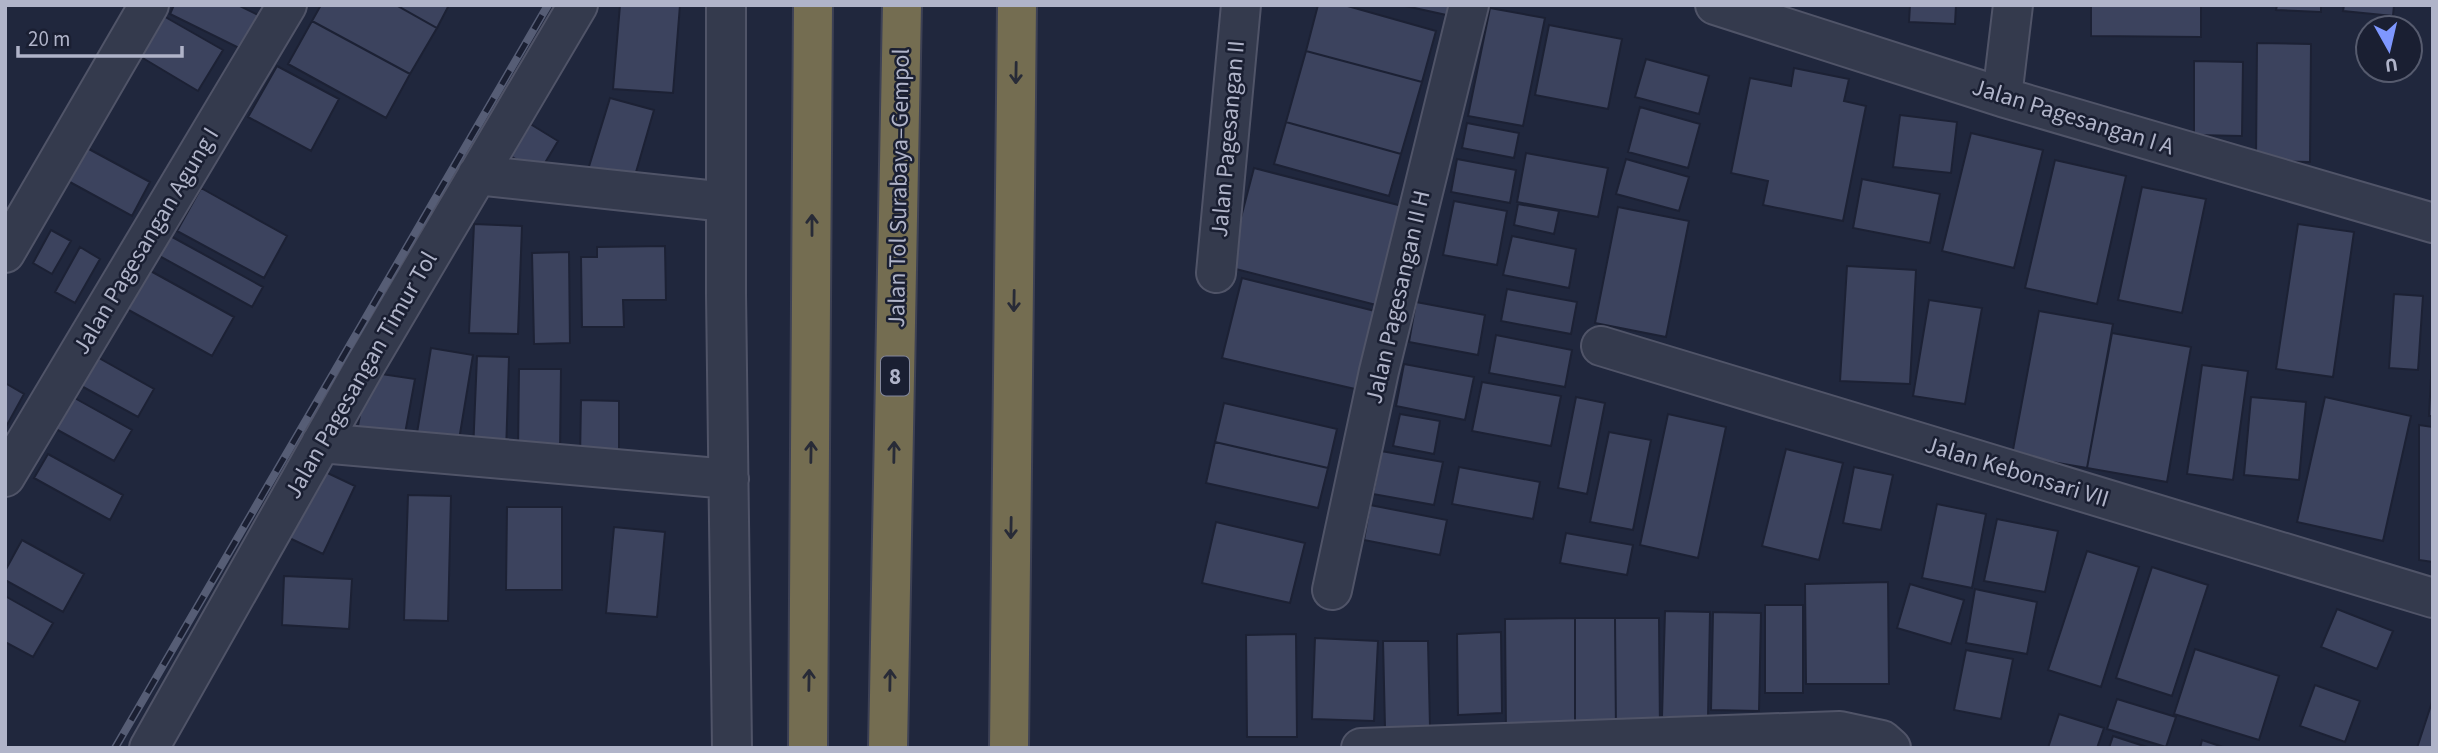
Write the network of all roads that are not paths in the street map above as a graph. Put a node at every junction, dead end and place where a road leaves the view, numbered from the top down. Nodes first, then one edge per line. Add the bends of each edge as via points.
1 (149, 5) edge
2 (287, 5) edge
3 (578, 5) edge
4 (726, 5) edge
5 (813, 5) edge
6 (902, 5) edge
7 (1017, 5) edge
8 (1241, 5) edge
9 (1469, 5) edge
10 (1715, 5) edge
11 (2013, 5) edge
12 (2002, 97) junction
13 (477, 175) junction
14 (726, 202) junction
15 (2433, 223) edge
16 (5, 253) edge
17 (1216, 273) dead end
18 (1601, 346) dead end
19 (321, 443) junction
20 (5, 477) edge
21 (729, 479) junction
22 (1332, 590) dead end
23 (2433, 598) edge
24 (149, 748) edge
25 (732, 748) edge
26 (808, 748) edge
27 (888, 748) edge
28 (1009, 748) edge
29 (1361, 748) edge
30 (1891, 748) edge

1 - 16 street
2 - 20 street, Jalan Pagesangan Agung I
3 - 13 street, Jalan Pagesangan Timur Tol
4 - 14 street
26 -> 5 highway
27 -> 6 highway, Jalan Tol Surabaya–Gempol / 8
7 -> 28 highway
8 - 17 street, Jalan Pagesangan II
9 - 22 street, Jalan Pagesangan II H via 1379,371
10 - 12 street, Jalan Pagesangan I A
11 - 12 street
12 - 15 street, Jalan Pagesangan I A
13 - 14 street
13 - 19 street, Jalan Pagesangan Timur Tol
14 - 21 street
18 - 23 street, Jalan Kebonsari VII
19 - 21 street
19 - 24 street, Jalan Pagesangan Timur Tol
21 - 25 street
29 - 30 street via 1840,731 1882,740

